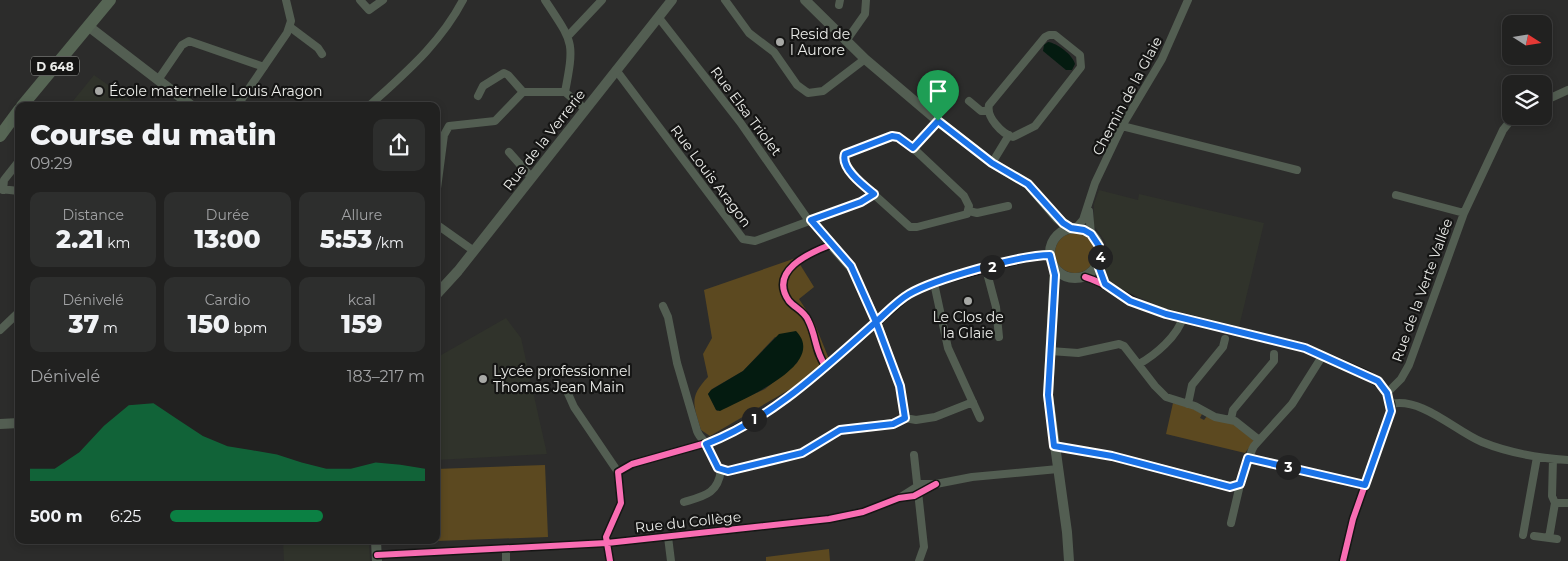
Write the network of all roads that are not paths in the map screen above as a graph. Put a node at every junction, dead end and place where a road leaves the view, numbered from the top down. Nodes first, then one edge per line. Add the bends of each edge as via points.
1 (110, 0) edge
2 (286, 0) edge
3 (360, 0) edge
4 (383, 0) edge
5 (463, 0) edge
6 (545, 0) edge
7 (602, 0) edge
8 (672, 0) edge
9 (725, 0) edge
10 (805, 0) edge
11 (866, 0) edge
12 (1188, 0) edge
13 (658, 18) junction
14 (88, 26) junction
15 (290, 27) junction
16 (568, 36) junction
17 (846, 41) junction
18 (322, 54) dead end
19 (865, 59) junction
20 (264, 66) junction
21 (616, 70) junction
22 (158, 80) junction
23 (1568, 90) edge
24 (523, 92) junction
25 (565, 92) junction
26 (478, 96) dead end
27 (1552, 97) edge
28 (969, 101) dead end
29 (25, 102) edge
30 (187, 102) edge
31 (240, 102) edge
32 (374, 102) edge
33 (988, 108) junction
34 (585, 109) junction
35 (15, 115) edge
36 (938, 121) junction
37 (1507, 125) edge
38 (1122, 126) junction
39 (1008, 135) junction
40 (0, 136) edge
41 (913, 148) junction
42 (509, 152) dead end
43 (992, 163) junction
44 (15, 166) edge
45 (440, 169) edge
46 (1297, 170) dead end
47 (532, 178) junction
48 (1, 190) edge
49 (15, 191) edge
50 (874, 194) junction
51 (1396, 195) dead end
52 (1088, 204) junction
53 (1008, 206) dead end
54 (1049, 209) junction
55 (969, 211) junction
56 (1464, 213) junction
57 (811, 220) junction
58 (440, 227) edge
59 (1073, 228) junction
60 (1091, 234) junction
61 (1054, 240) junction
62 (474, 251) junction
63 (1050, 255) junction
64 (1098, 265) junction
65 (1055, 268) junction
66 (986, 269) junction
67 (1085, 277) junction
68 (1072, 278) junction
69 (934, 283) junction
70 (1105, 284) junction
71 (440, 290) edge
72 (1053, 298) junction
73 (663, 306) dead end
74 (15, 316) edge
75 (1183, 318) junction
76 (876, 322) junction
77 (0, 330) edge
78 (998, 338) dead end
79 (1224, 339) dead end
80 (1050, 351) junction
81 (1274, 354) dead end
82 (1323, 355) junction
83 (1139, 364) junction
84 (566, 389) dead end
85 (1387, 393) junction
86 (973, 402) junction
87 (1188, 404) junction
88 (1391, 404) junction
89 (905, 418) junction
90 (980, 418) dead end
91 (1231, 419) junction
92 (15, 423) edge
93 (0, 424) edge
94 (1259, 440) junction
95 (706, 444) junction
96 (1054, 446) junction
97 (914, 455) dead end
98 (1537, 457) junction
99 (1248, 458) junction
100 (1553, 459) junction
101 (1568, 460) edge
102 (1058, 469) junction
103 (721, 470) junction
104 (618, 472) junction
105 (1365, 485) junction
106 (1237, 486) junction
107 (918, 490) junction
108 (684, 502) dead end
109 (1555, 503) junction
110 (1568, 504) edge
111 (1231, 524) dead end
112 (1523, 535) dead end
113 (1534, 536) dead end
114 (668, 537) junction
115 (606, 543) junction
116 (376, 544) edge
117 (506, 550) junction
118 (377, 558) edge
119 (921, 560) edge
120 (506, 561) edge
121 (610, 561) edge
122 (671, 561) edge
123 (1069, 561) edge
124 (1343, 561) edge

1 - 14 main road, D 648
2 - 15 street
3 - 4 street via 369,10
5 - 32 street via 434,46
6 - 16 street
7 - 16 street
8 - 13 street, Rue de la Verrerie
9 - 19 street via 749,33 774,52 797,85 808,93 822,92
10 - 17 street
11 - 17 street via 865,14
12 - 38 street, Chemin de la Glaie via 1162,59
13 - 21 street, Rue de la Verrerie
13 - 57 street, Rue Elsa Triolet via 740,122
14 - 22 street
14 - 29 main road, D 648
15 - 18 street
15 - 20 street
16 - 25 street via 572,57
17 - 19 street
19 - 36 street
20 - 22 street via 189,40
20 - 31 street
21 - 34 street, Rue de la Verrerie
21 - 57 street, Rue Louis Aragon via 743,239 755,241
22 - 30 street
23 - 27 street
24 - 25 street
24 - 26 street via 504,73 483,86
24 - 45 street via 495,121 453,124 446,129
25 - 34 street
28 - 33 street via 982,111
33 - 39 street via 990,118
33 - 39 street via 1045,36 1055,35 1080,55 1081,67 1034,126 1013,136
34 - 47 street, Rue de la Verrerie
35 - 40 main road
36 - 41 street
36 - 43 street
37 - 56 street, Rue de la Verte Vallée
38 - 46 street
38 - 52 street, Chemin de la Glaie
39 - 43 street
41 - 50 street via 892,136 845,154 845,163 854,176
41 - 55 street via 964,196
42 - 47 street
43 - 54 street via 1028,184
44 - 48 street
47 - 62 street, Rue de la Verrerie
48 - 49 street
50 - 55 street via 914,228 962,216
50 - 57 street, Rue Louis Aragon
51 - 56 street
52 - 59 street, Chemin de la Glaie via 1083,220
52 - 60 street, Chemin de la Glaie
53 - 55 street via 978,213
54 - 59 street
54 - 61 street
56 - 85 street, Rue de la Verte Vallée via 1409,365
57 - 76 street, Rue Elsa Triolet via 851,266
58 - 62 street
59 - 60 street
59 - 61 street via 1063,231
60 - 64 street via 1099,246
61 - 63 street
62 - 71 street, Rue de la Verrerie
63 - 65 street
63 - 66 street via 1033,256
64 - 67 street
64 - 70 street
65 - 68 street
65 - 72 street
66 - 69 street
66 - 78 street via 996,307
67 - 68 street
67 - 70 street
68 - 72 street
69 - 76 street via 904,297
69 - 86 street via 948,348
70 - 75 street via 1142,306
72 - 80 street
73 - 95 street via 688,404 701,441
74 - 77 street
75 - 82 street via 1292,344
75 - 83 street via 1161,348
76 - 89 street, Rue Elsa Triolet via 900,386
76 - 95 street via 795,393
79 - 87 street via 1223,348 1192,386
80 - 83 street via 1078,352 1119,344 1126,347
80 - 96 street via 1048,395
81 - 91 street via 1274,361 1233,410
82 - 85 street via 1368,374
82 - 94 street via 1292,404
83 - 87 street via 1166,397
84 - 104 street via 574,407
85 - 88 street
86 - 89 street via 935,418
86 - 90 street
87 - 91 street via 1215,417
88 - 98 street via 1411,405 1436,415 1479,441
88 - 105 street
89 - 103 street via 893,424 840,430 802,453
91 - 94 street
92 - 93 street
94 - 99 street
95 - 103 street via 715,465
95 - 104 street via 632,464
96 - 102 street
96 - 106 street via 1112,456 1230,487
97 - 107 street
98 - 100 street
98 - 112 street
99 - 105 street
99 - 106 street
100 - 101 street
100 - 109 street via 1552,496
102 - 107 street, Rue du Collège via 972,477
102 - 123 street
103 - 108 street via 713,492
104 - 115 street via 621,503 608,530
105 - 124 street
106 - 111 street
107 - 114 street, Rue du Collège via 863,512 829,519
107 - 119 street via 924,547
109 - 110 street
109 - 113 street via 1553,538
114 - 115 street, Rue du Collège
114 - 122 street
115 - 117 street, Rue du Collège
115 - 121 street
116 - 118 street
117 - 118 street, Rue du Collège
117 - 120 street

